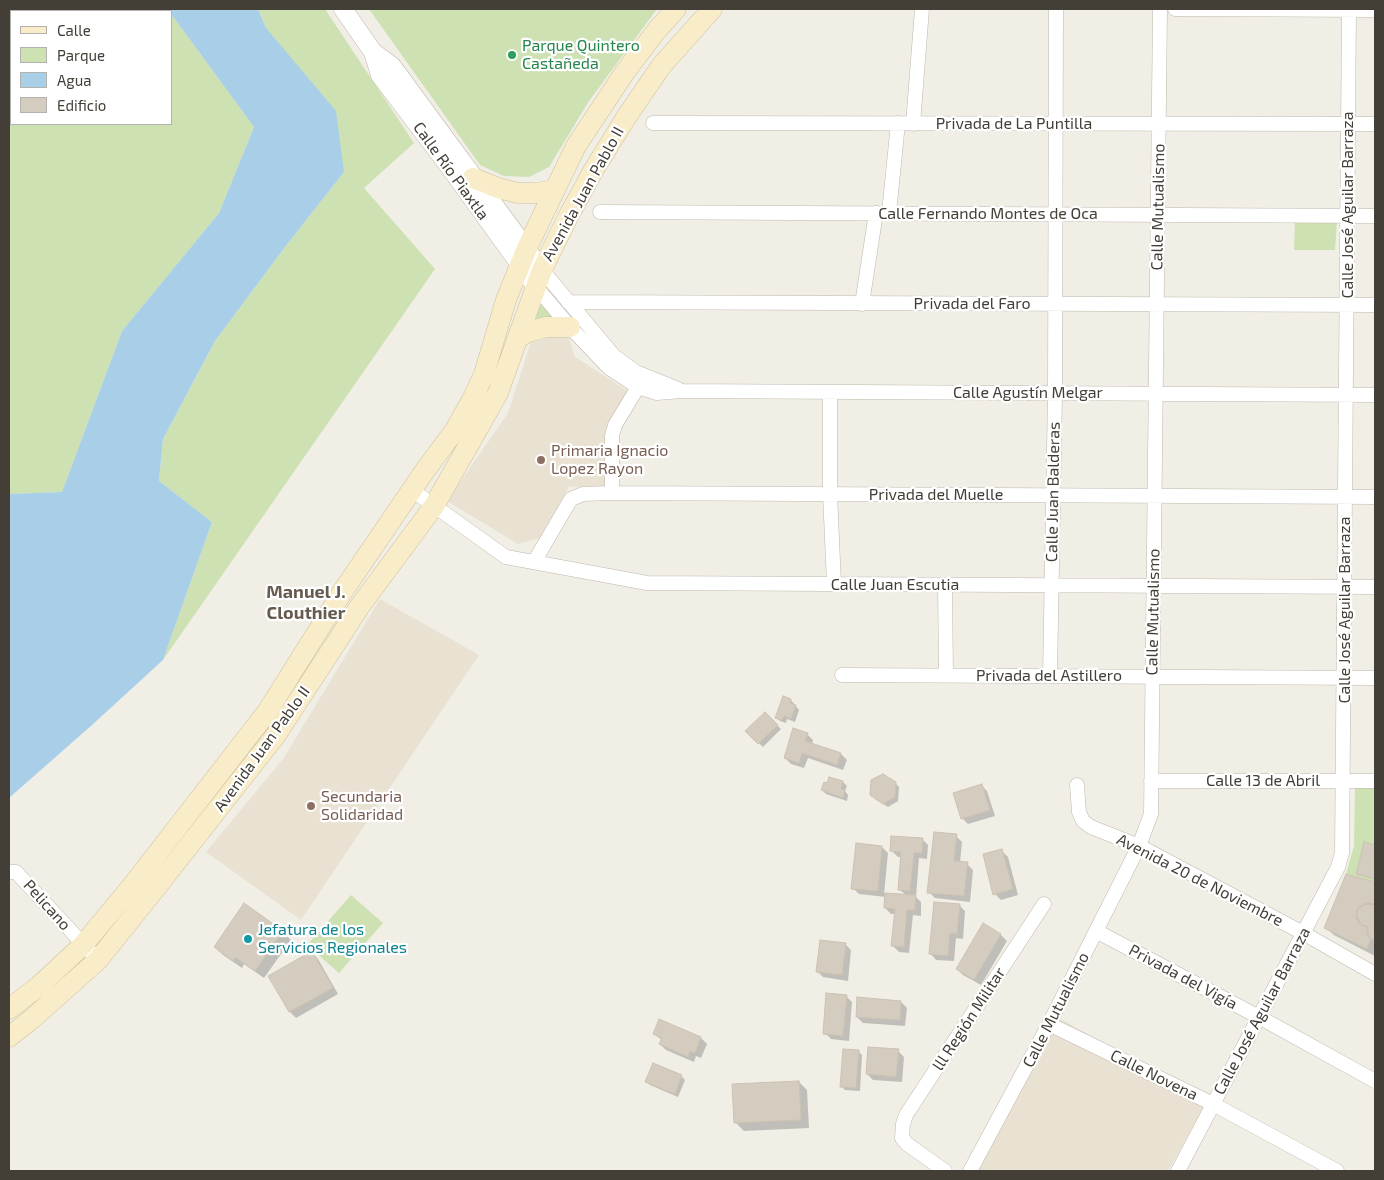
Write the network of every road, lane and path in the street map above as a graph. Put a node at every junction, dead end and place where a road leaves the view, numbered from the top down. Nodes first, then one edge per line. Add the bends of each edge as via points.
1 (343, 9) edge
2 (676, 9) edge
3 (712, 9) edge
4 (922, 9) edge
5 (1056, 9) edge
6 (1160, 9) edge
7 (1175, 9) edge
8 (1349, 10) edge
9 (1375, 10) edge
10 (373, 52) junction
11 (653, 124) dead end
12 (898, 124) junction
13 (913, 124) junction
14 (1056, 124) junction
15 (1159, 124) junction
16 (1349, 124) junction
17 (1375, 124) edge
18 (473, 178) junction
19 (555, 190) junction
20 (600, 212) dead end
21 (882, 213) junction
22 (1055, 214) junction
23 (1158, 215) junction
24 (1348, 216) junction
25 (1375, 216) edge
26 (523, 257) junction
27 (539, 278) junction
28 (568, 302) junction
29 (862, 304) junction
30 (1054, 304) junction
31 (1157, 305) junction
32 (1347, 305) junction
33 (1375, 305) edge
34 (570, 327) junction
35 (518, 338) junction
36 (638, 388) junction
37 (681, 391) junction
38 (830, 392) junction
39 (1055, 393) junction
40 (1156, 394) junction
41 (1346, 395) junction
42 (1375, 395) edge
43 (412, 490) junction
44 (612, 493) junction
45 (830, 494) junction
46 (1155, 495) junction
47 (1053, 496) junction
48 (1346, 497) junction
49 (1375, 497) edge
50 (434, 506) junction
51 (534, 562) junction
52 (834, 584) junction
53 (945, 585) junction
54 (1051, 585) junction
55 (1154, 586) junction
56 (1345, 587) junction
57 (1375, 587) edge
58 (318, 633) junction
59 (334, 645) junction
60 (842, 674) dead end
61 (946, 675) junction
62 (1050, 676) junction
63 (1152, 677) junction
64 (1345, 678) junction
65 (1375, 678) edge
66 (1151, 781) junction
67 (1344, 781) junction
68 (1375, 781) edge
69 (1077, 785) dead end
70 (1139, 846) junction
71 (9, 872) edge
72 (1044, 904) dead end
73 (1096, 931) junction
74 (1303, 933) junction
75 (84, 945) junction
76 (98, 960) junction
77 (1375, 974) edge
78 (9, 1009) edge
79 (1259, 1017) junction
80 (1049, 1024) junction
81 (9, 1037) edge
82 (1375, 1081) edge
83 (1213, 1104) junction
84 (945, 1171) edge
85 (970, 1171) edge
86 (1178, 1171) edge
87 (1337, 1171) edge

1 - 10 street, Calle Río Piaxtla
2 - 19 main road, Avenida Juan Pablo II via 625,72 576,146
3 - 27 main road, Avenida Juan Pablo II via 662,65 627,116 593,170
4 - 13 street
5 - 14 street, Calle Juan Balderas
6 - 15 street, Calle Mutualismo
7 - 8 street
8 - 9 street
8 - 16 street, Calle José Aguilar Barraza
10 - 18 street, Calle Río Piaxtla via 392,66
10 - 26 street, Calle Río Piaxtla via 380,75
11 - 12 street, Privada de La Puntilla
12 - 13 street, Privada de La Puntilla
12 - 21 street
13 - 14 street, Privada de La Puntilla
14 - 15 street, Privada de La Puntilla
14 - 22 street, Calle Juan Balderas
15 - 16 street, Privada de La Puntilla
15 - 23 street, Calle Mutualismo
16 - 17 street, Privada de La Puntilla
16 - 24 street, Calle José Aguilar Barraza
18 - 19 main road via 518,193
18 - 26 street, Calle Río Piaxtla
19 - 26 main road, Avenida Juan Pablo II
20 - 21 street, Calle Fernando Montes de Oca
21 - 22 street, Calle Fernando Montes de Oca
21 - 29 street
22 - 23 street, Calle Fernando Montes de Oca
22 - 30 street, Calle Juan Balderas
23 - 24 street, Calle Fernando Montes de Oca
23 - 31 street, Calle Mutualismo
24 - 25 street, Calle Fernando Montes de Oca
24 - 32 street, Calle José Aguilar Barraza
26 - 27 street, Calle Río Piaxtla
26 - 43 main road, Avenida Juan Pablo II via 473,398
27 - 28 street, Calle Agustín Melgar
27 - 34 street, Calle Agustín Melgar
27 - 35 main road, Avenida Juan Pablo II
28 - 29 street, Privada del Faro
28 - 37 street, Calle Agustín Melgar via 614,356 636,372
29 - 30 street, Privada del Faro
30 - 31 street, Privada del Faro
30 - 39 street, Calle Juan Balderas
31 - 32 street, Privada del Faro
31 - 40 street, Calle Mutualismo
32 - 33 street, Privada del Faro
32 - 41 street, Calle José Aguilar Barraza
34 - 35 main road via 546,327
34 - 36 street, Calle Agustín Melgar via 609,368
35 - 50 main road, Avenida Juan Pablo II via 498,393
36 - 37 street, Calle Agustín Melgar via 657,393
36 - 44 street via 615,425 612,436
37 - 38 street, Calle Agustín Melgar
38 - 39 street, Calle Agustín Melgar
38 - 45 street
39 - 40 street, Calle Agustín Melgar
39 - 47 street, Calle Juan Balderas
40 - 41 street, Calle Agustín Melgar
40 - 46 street, Calle Mutualismo
41 - 42 street, Calle Agustín Melgar
41 - 48 street, Calle José Aguilar Barraza
43 - 50 street
43 - 58 main road, Avenida Juan Pablo II
44 - 45 street, Privada del Muelle
44 - 51 street, Privada del Muelle via 583,494 571,499
45 - 47 street, Privada del Muelle
45 - 52 street
46 - 47 street, Privada del Muelle
46 - 48 street, Privada del Muelle
46 - 55 street, Calle Mutualismo
47 - 54 street, Calle Juan Balderas
48 - 49 street, Privada del Muelle
48 - 56 street, Calle José Aguilar Barraza
50 - 51 street, Calle Juan Escutia via 506,556
50 - 59 main road, Avenida Juan Pablo II
51 - 52 street, Calle Juan Escutia via 647,583
52 - 53 street, Calle Juan Escutia
53 - 54 street, Calle Juan Escutia
53 - 61 street
54 - 55 street, Calle Juan Escutia
54 - 62 street, Calle Juan Balderas
55 - 56 street, Calle Juan Escutia
55 - 63 street, Calle Mutualismo
56 - 57 street, Calle Juan Escutia
56 - 64 street, Calle José Aguilar Barraza
58 - 59 main road
58 - 75 main road, Avenida Juan Pablo II via 267,712
59 - 76 main road, Avenida Juan Pablo II via 276,735
60 - 61 street, Privada del Astillero
61 - 62 street, Privada del Astillero
62 - 63 street, Privada del Astillero
63 - 64 street, Privada del Astillero
63 - 66 street, Calle Mutualismo
64 - 65 street, Privada del Astillero
64 - 67 street, Calle José Aguilar Barraza
66 - 67 street, Calle 13 de Abril
66 - 70 street, Calle Mutualismo via 1151,814
67 - 68 street, Calle 13 de Abril
67 - 74 street, Calle José Aguilar Barraza via 1342,854
69 - 70 street, Avenida 20 de Noviembre via 1083,821
70 - 73 street, Calle Mutualismo
70 - 74 street, Avenida 20 de Noviembre
71 - 75 street, Pelicano via 16,872
72 - 84 street, lll Región Militar via 906,1115 902,1138 906,1144
73 - 79 street, Privada del Vigía
73 - 80 street, Calle Mutualismo
74 - 77 street, Avenida 20 de Noviembre
74 - 79 street, Calle José Aguilar Barraza
75 - 76 street
75 - 78 main road, Avenida Juan Pablo II
76 - 81 main road, Avenida Juan Pablo II
79 - 82 street, Privada del Vigía
79 - 83 street, Calle José Aguilar Barraza
80 - 83 street, Calle Novena
80 - 85 street, Calle Mutualismo
83 - 86 street, Calle José Aguilar Barraza
83 - 87 street, Calle Novena

